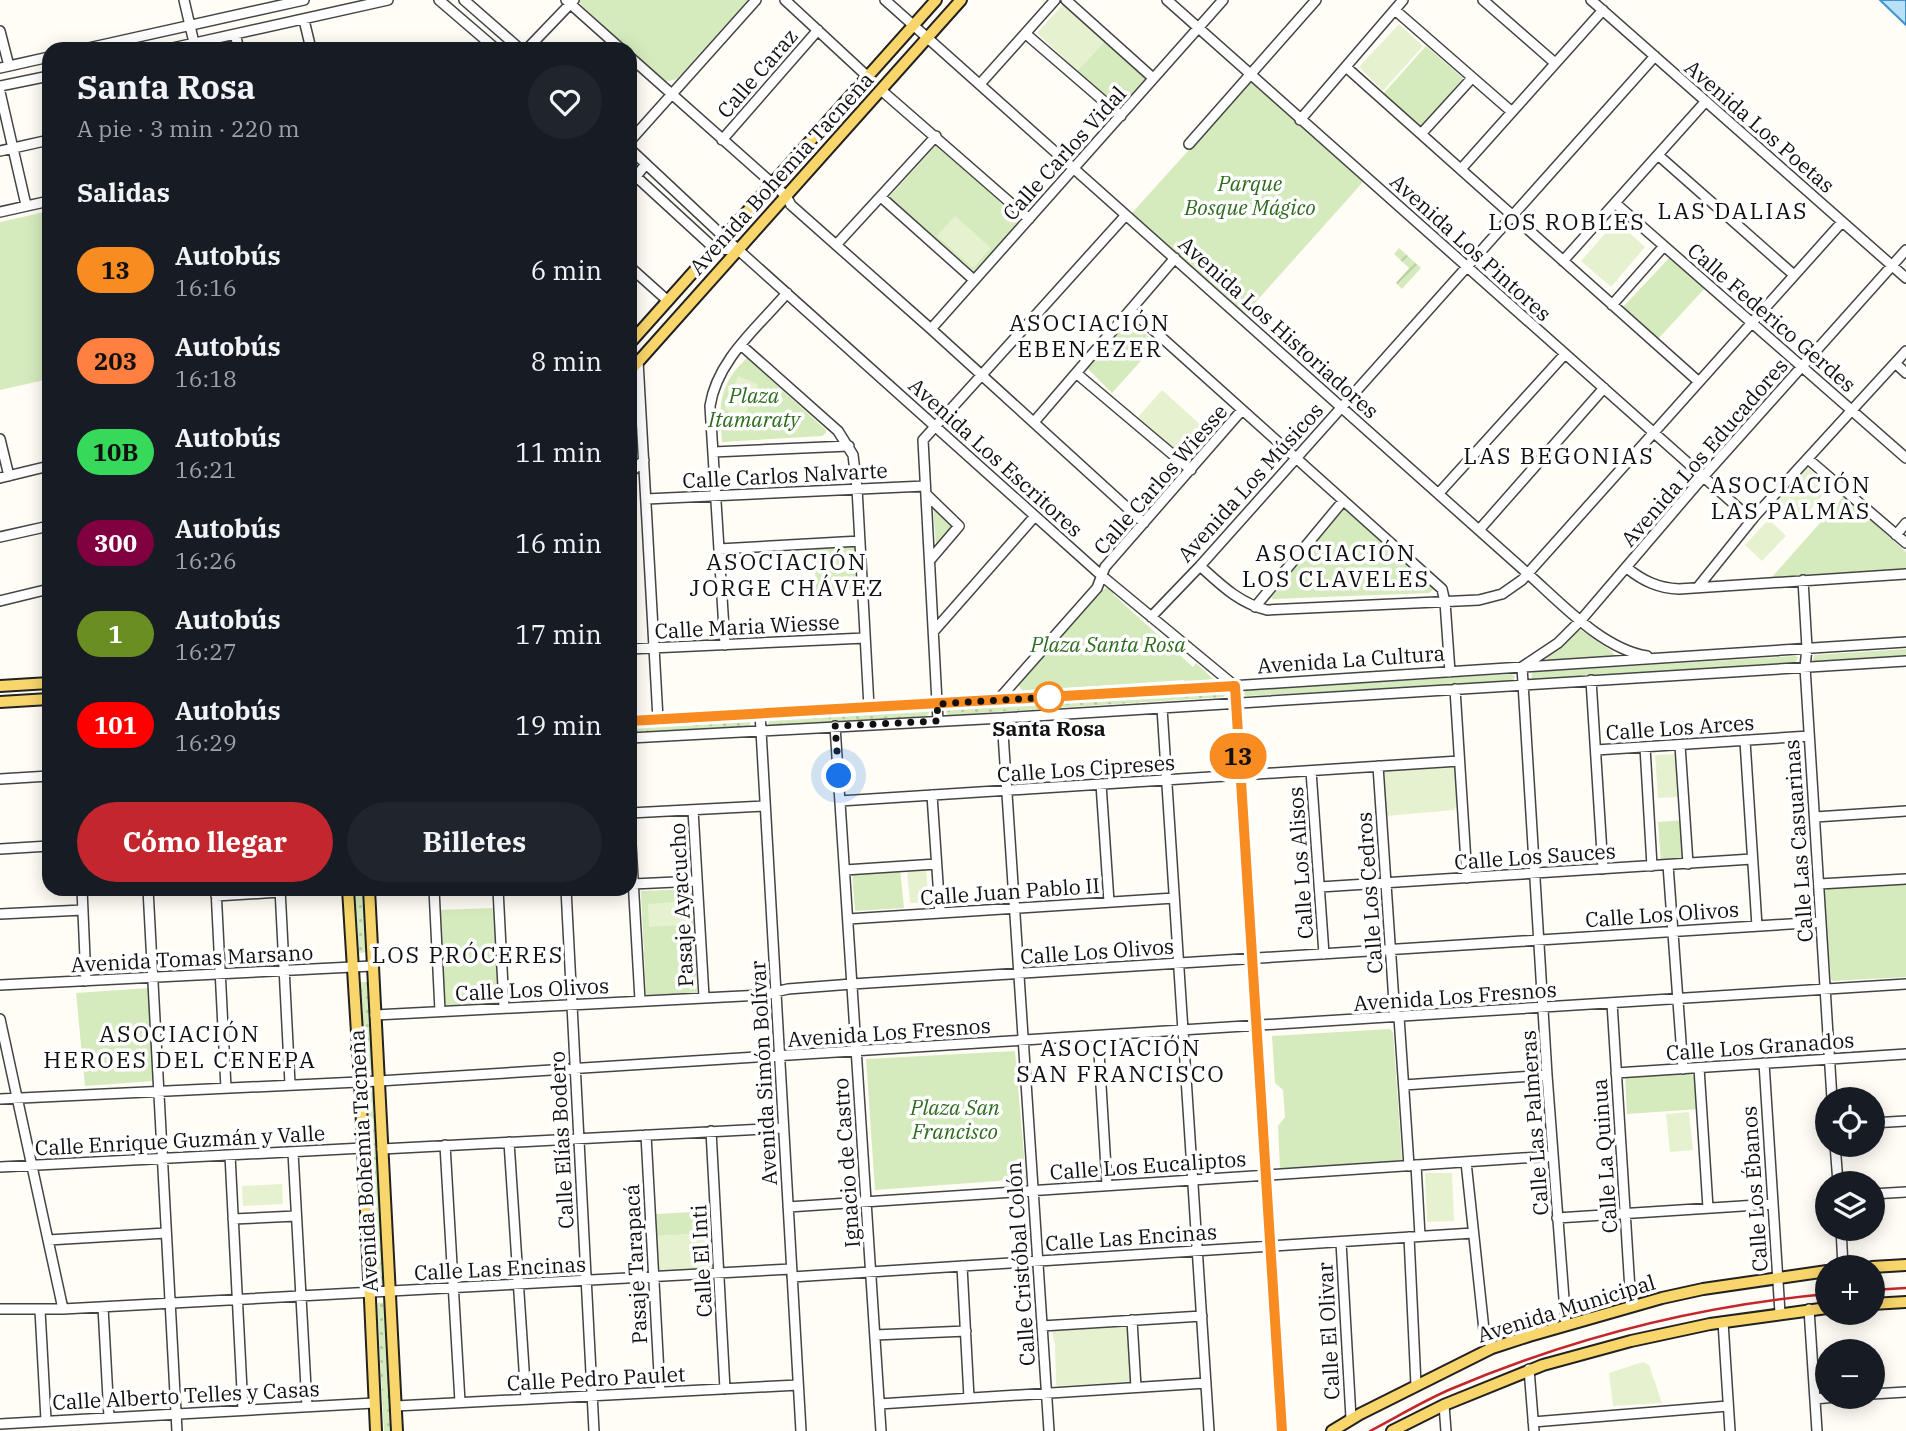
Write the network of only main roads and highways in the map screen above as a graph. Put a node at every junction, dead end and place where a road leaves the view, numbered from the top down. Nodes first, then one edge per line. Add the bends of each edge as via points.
1 (936, 0) edge
2 (961, 0) edge
3 (637, 335) edge
4 (637, 357) edge
5 (42, 683) edge
6 (16, 685) junction
7 (0, 686) edge
8 (42, 699) edge
9 (16, 701) junction
10 (0, 702) edge
11 (348, 896) edge
12 (369, 896) edge
13 (1906, 1265) edge
14 (1885, 1267) edge
15 (1815, 1273) edge
16 (1906, 1302) edge
17 (1885, 1303) edge
18 (1815, 1309) edge
19 (376, 1431) edge
20 (397, 1431) edge
21 (1332, 1431) edge
22 (1392, 1431) edge

1 - 3 main road, Avenida Bohemia Tacneña
2 - 4 main road, Avenida Bohemia Tacneña
5 - 6 main road
6 - 7 main road
6 - 9 main road
8 - 9 main road
9 - 10 main road
11 - 19 main road, Avenida Bohemia Tacneña
12 - 20 main road, Avenida Bohemia Tacneña
13 - 14 main road
15 - 21 main road, Avenida Municipal via 1691,1292 1492,1348
16 - 17 main road
18 - 22 main road via 1631,1341 1529,1369

